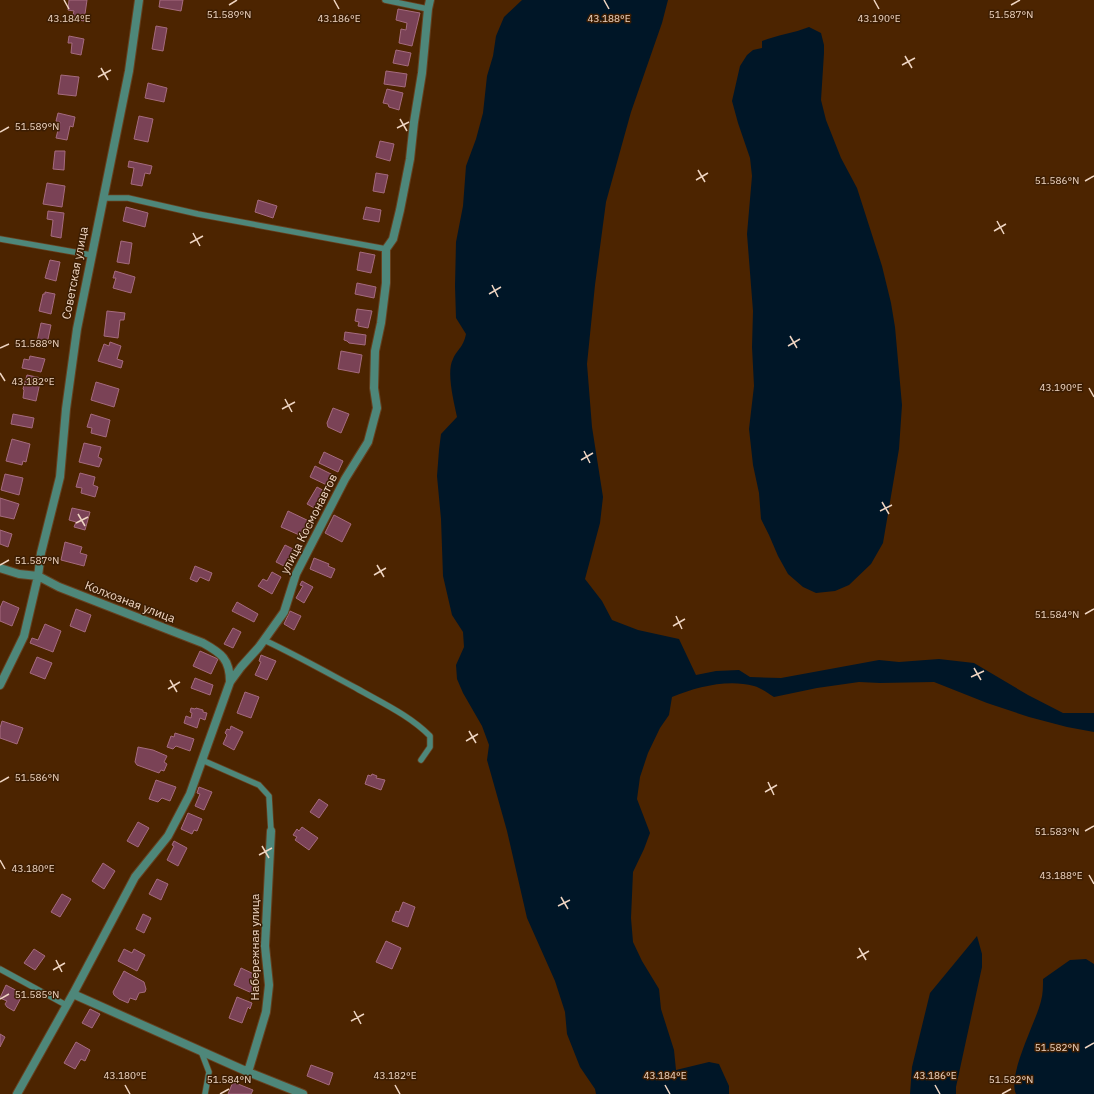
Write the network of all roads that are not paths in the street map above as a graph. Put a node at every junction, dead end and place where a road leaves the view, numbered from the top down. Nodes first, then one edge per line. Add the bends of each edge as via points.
1 (139, 0) edge
2 (385, 0) edge
3 (430, 0) edge
4 (428, 9) junction
5 (103, 198) junction
6 (0, 239) edge
7 (386, 249) junction
8 (91, 255) junction
9 (0, 568) edge
10 (38, 576) junction
11 (264, 640) junction
12 (230, 682) junction
13 (0, 685) edge
14 (202, 760) junction
15 (421, 760) dead end
16 (271, 831) joint
17 (0, 969) edge
18 (73, 994) junction
19 (66, 1005) junction
20 (201, 1051) junction
21 (248, 1072) junction
22 (17, 1094) edge
23 (205, 1094) edge
24 (303, 1094) edge

1 - 5 street, Советская улица via 129,71
2 - 4 lane
3 - 4 street, улица Космонавтов
4 - 7 street, улица Космонавтов via 410,159 394,239
5 - 7 lane via 128,198
5 - 8 street, Советская улица
6 - 8 lane
7 - 11 street, улица Космонавтов via 386,283 381,323 374,351 376,408 368,442 345,479 296,574 284,612
8 - 10 street, Советская улица via 77,329 60,477 41,553
9 - 10 street, Колхозная улица
10 - 12 street, Колхозная улица via 59,587 217,651 225,658 230,670
10 - 13 street, Советская улица via 24,636
11 - 12 street, улица Космонавтов
11 - 15 lane via 400,713 419,726 430,736 430,747
12 - 14 street, улица Космонавтов
14 - 16 lane via 259,785 269,796
14 - 18 street, улица Космонавтов via 190,794 168,836 135,877
16 - 21 street, Набережная улица via 265,946 269,985 266,1012
17 - 19 lane
18 - 19 street, улица Космонавтов
18 - 20 street
19 - 22 street, улица Космонавтов
20 - 21 street
20 - 23 lane via 209,1072
21 - 24 street

